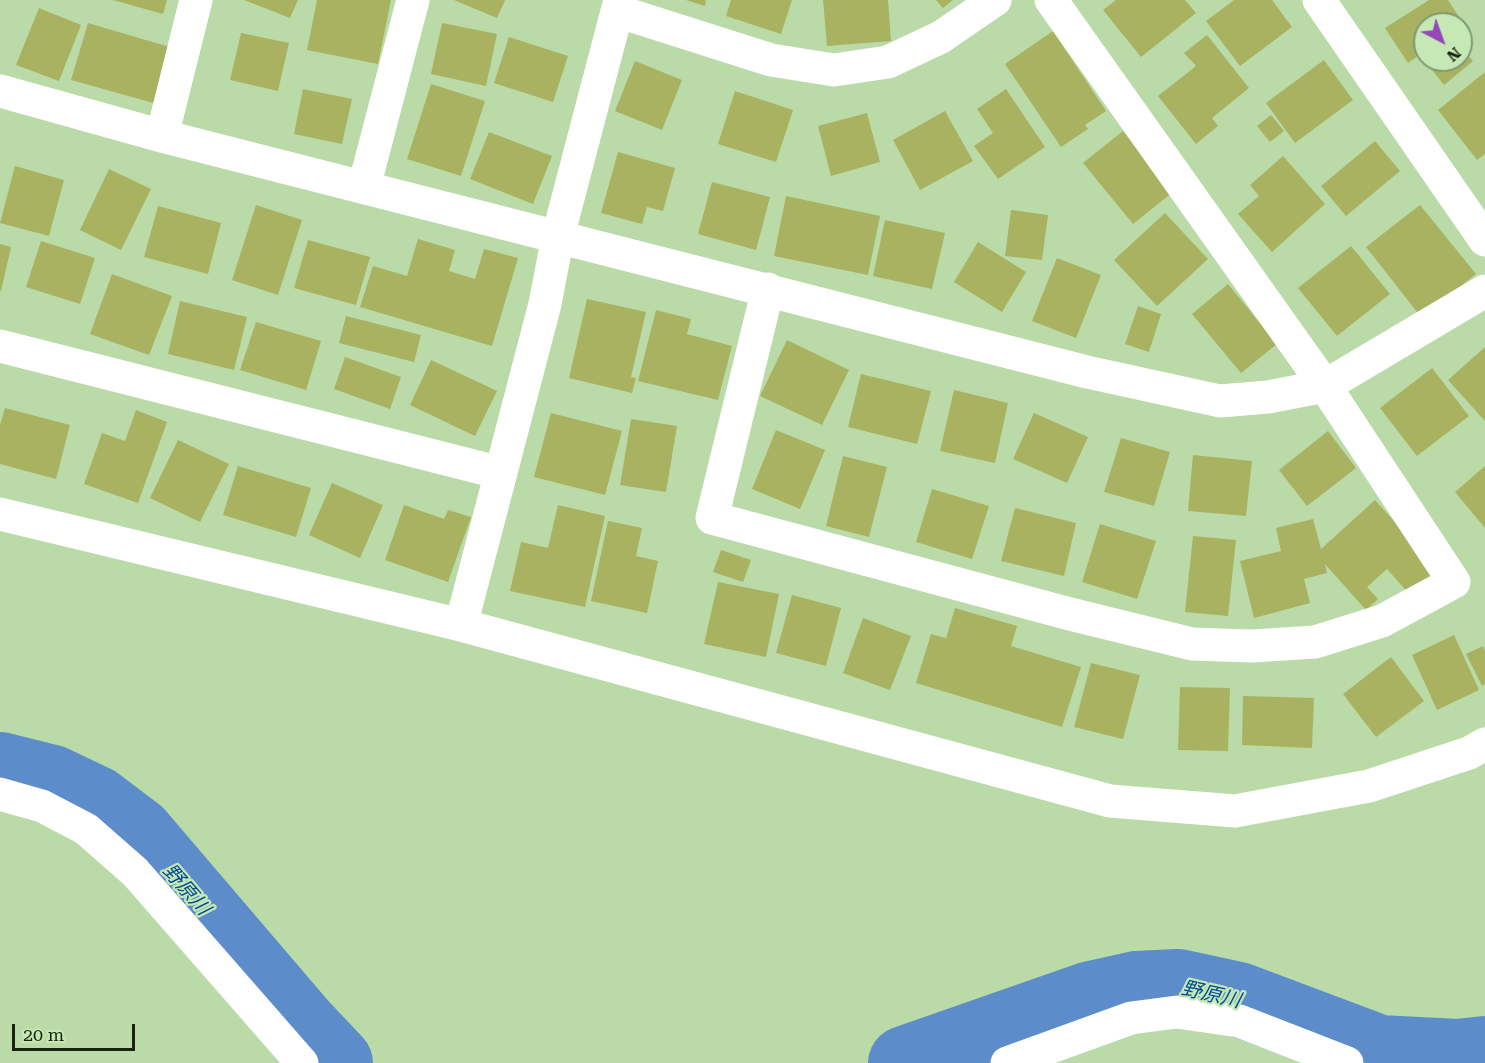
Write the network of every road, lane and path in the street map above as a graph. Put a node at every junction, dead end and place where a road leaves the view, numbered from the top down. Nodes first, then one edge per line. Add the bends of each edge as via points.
1 (196, 0) edge
2 (413, 0) edge
3 (995, 0) edge
4 (1051, 0) edge
5 (1319, 0) edge
6 (618, 6) edge
7 (0, 91) edge
8 (162, 136) junction
9 (364, 187) junction
10 (558, 236) junction
11 (1485, 240) edge
12 (768, 289) junction
13 (1485, 291) edge
14 (0, 346) edge
15 (1325, 386) junction
16 (501, 473) junction
17 (0, 514) edge
18 (461, 625) junction
19 (1485, 744) edge
20 (0, 794) edge
21 (302, 1063) edge
22 (1006, 1063) edge
23 (1347, 1063) edge

1 - 8 street
2 - 9 street
3 - 6 street via 940,37 888,62 834,70 771,60
4 - 15 street
5 - 11 street
6 - 10 street
7 - 8 street
8 - 9 street
9 - 10 street
10 - 12 street
10 - 16 street via 545,304
12 - 15 street via 1088,372 1220,401 1268,398
12 - 15 street via 712,518 1192,644 1315,642 1382,621 1454,582
13 - 15 street
14 - 16 street
16 - 18 street
17 - 18 street
18 - 19 street via 1110,801 1235,811 1369,786 1469,753
20 - 21 street via 42,806 86,829 135,872
22 - 23 street via 1131,1018 1177,1012 1239,1021

